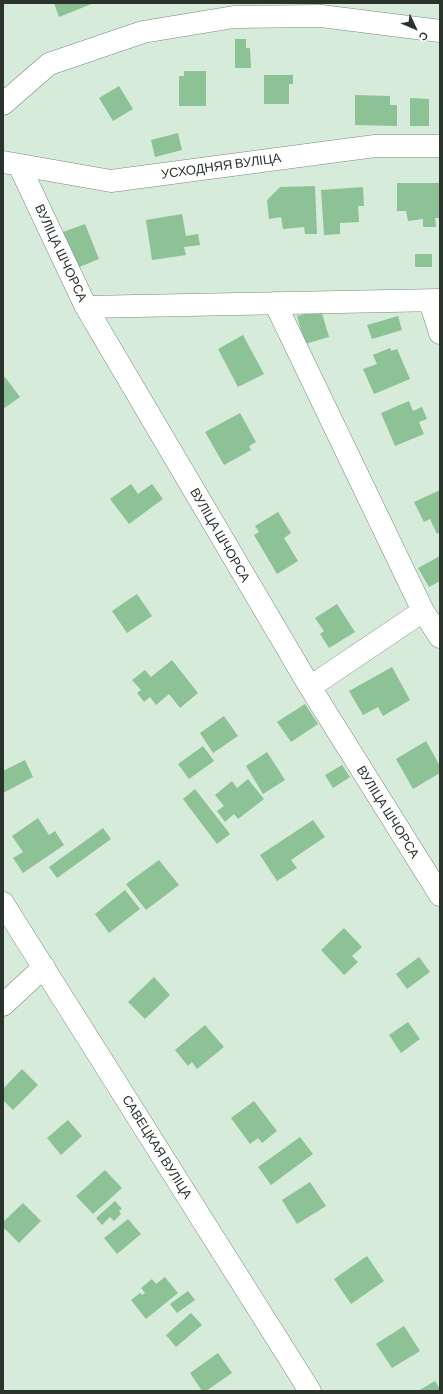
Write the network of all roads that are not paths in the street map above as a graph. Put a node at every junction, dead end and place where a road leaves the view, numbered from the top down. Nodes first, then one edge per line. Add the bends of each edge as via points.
1 (440, 31) edge
2 (3, 104) edge
3 (440, 146) edge
4 (11, 163) edge
5 (435, 300) edge
6 (274, 303) junction
7 (86, 306) junction
8 (440, 334) edge
9 (423, 611) junction
10 (440, 637) edge
11 (310, 687) junction
12 (440, 895) edge
13 (3, 902) edge
14 (44, 967) junction
15 (3, 1005) edge
16 (310, 1391) edge

1 - 2 street via 321,16 234,17 143,32 49,64
3 - 4 street, УСХОДНЯЯ ВУЛІЦА via 375,146 110,181
4 - 7 street, ВУЛІЦА ШЧОРСА
5 - 6 street
5 - 8 street
6 - 7 street
6 - 9 street
7 - 11 street, ВУЛІЦА ШЧОРСА
9 - 10 street
9 - 11 street
11 - 12 street, ВУЛІЦА ШЧОРСА
13 - 14 street, САВЕЦКАЯ ВУЛІЦА
14 - 15 street
14 - 16 street, САВЕЦКАЯ ВУЛІЦА

